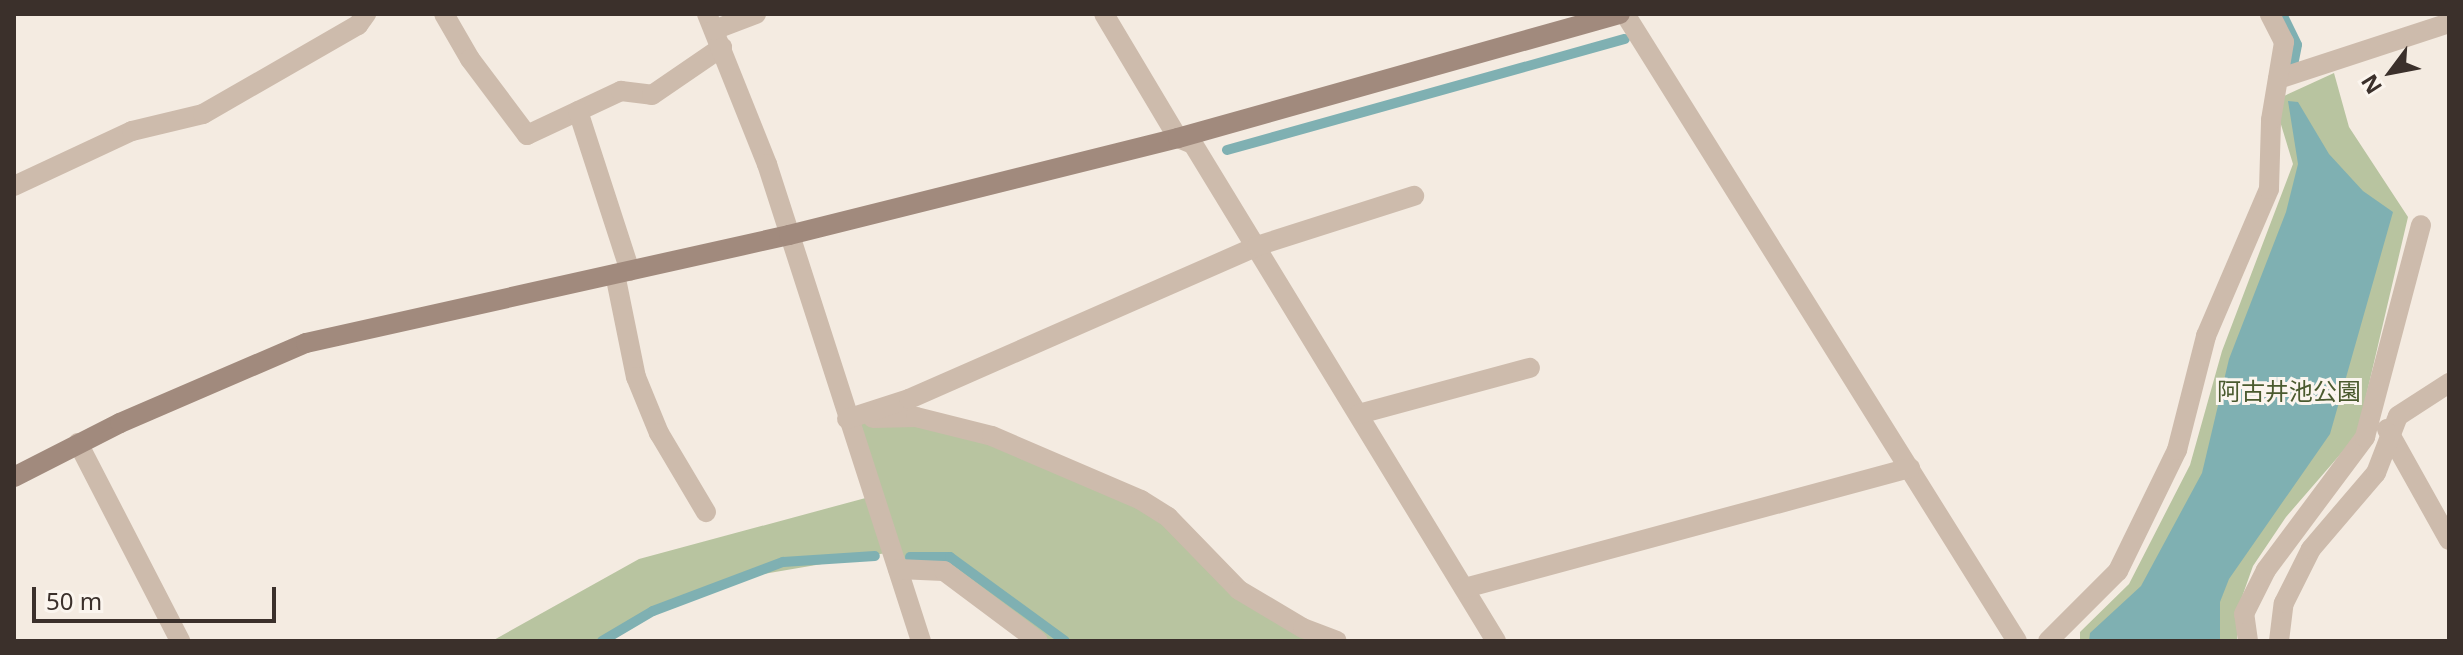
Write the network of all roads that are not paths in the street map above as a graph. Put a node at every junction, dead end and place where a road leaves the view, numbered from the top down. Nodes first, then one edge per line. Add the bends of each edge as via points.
1 (366, 14) edge
2 (444, 14) edge
3 (756, 14) edge
4 (1104, 14) edge
5 (1623, 14) edge
6 (2270, 14) edge
7 (2449, 23) edge
8 (714, 30) edge
9 (2278, 79) junction
10 (578, 111) junction
11 (1178, 138) junction
12 (14, 186) edge
13 (1414, 196) dead end
14 (2421, 225) dead end
15 (789, 235) junction
16 (1257, 246) junction
17 (622, 272) junction
18 (1530, 368) dead end
19 (2449, 383) edge
20 (2375, 408) junction
21 (1359, 414) junction
22 (847, 419) junction
23 (2390, 435) junction
24 (78, 443) junction
25 (1910, 468) junction
26 (16, 470) edge
27 (706, 512) dead end
28 (2449, 540) edge
29 (898, 569) junction
30 (1465, 588) junction
31 (180, 641) edge
32 (921, 641) edge
33 (1038, 641) edge
34 (1337, 641) edge
35 (1496, 641) edge
36 (2017, 641) edge
37 (2048, 641) edge
38 (2248, 641) edge
39 (2279, 641) edge

1 - 12 street via 358,25 203,114 132,131
2 - 10 street via 470,59 527,135
3 - 8 street
4 - 11 street
5 - 11 street
5 - 25 street
6 - 9 street via 2284,42
7 - 9 street
8 - 10 street via 652,95 621,91
8 - 15 street
9 - 37 street via 2269,189 2206,336 2177,450 2118,571
10 - 17 street
11 - 15 street
11 - 16 street via 1193,144
13 - 16 street
14 - 20 street
15 - 17 street
15 - 22 street
16 - 21 street
16 - 22 street via 909,399
17 - 24 street via 306,343
17 - 27 street via 636,377 659,433
18 - 21 street
19 - 23 street via 2398,416
20 - 23 street
20 - 38 street via 2365,437 2266,570 2244,614
21 - 30 street
22 - 29 street
22 - 34 street via 916,417 992,436 1141,500 1168,517 1239,590 1303,628
23 - 28 street
23 - 39 street via 2376,473 2311,549 2284,603
24 - 26 street
24 - 31 street
25 - 30 street
25 - 36 street
29 - 32 street
29 - 33 street via 944,571
30 - 35 street

